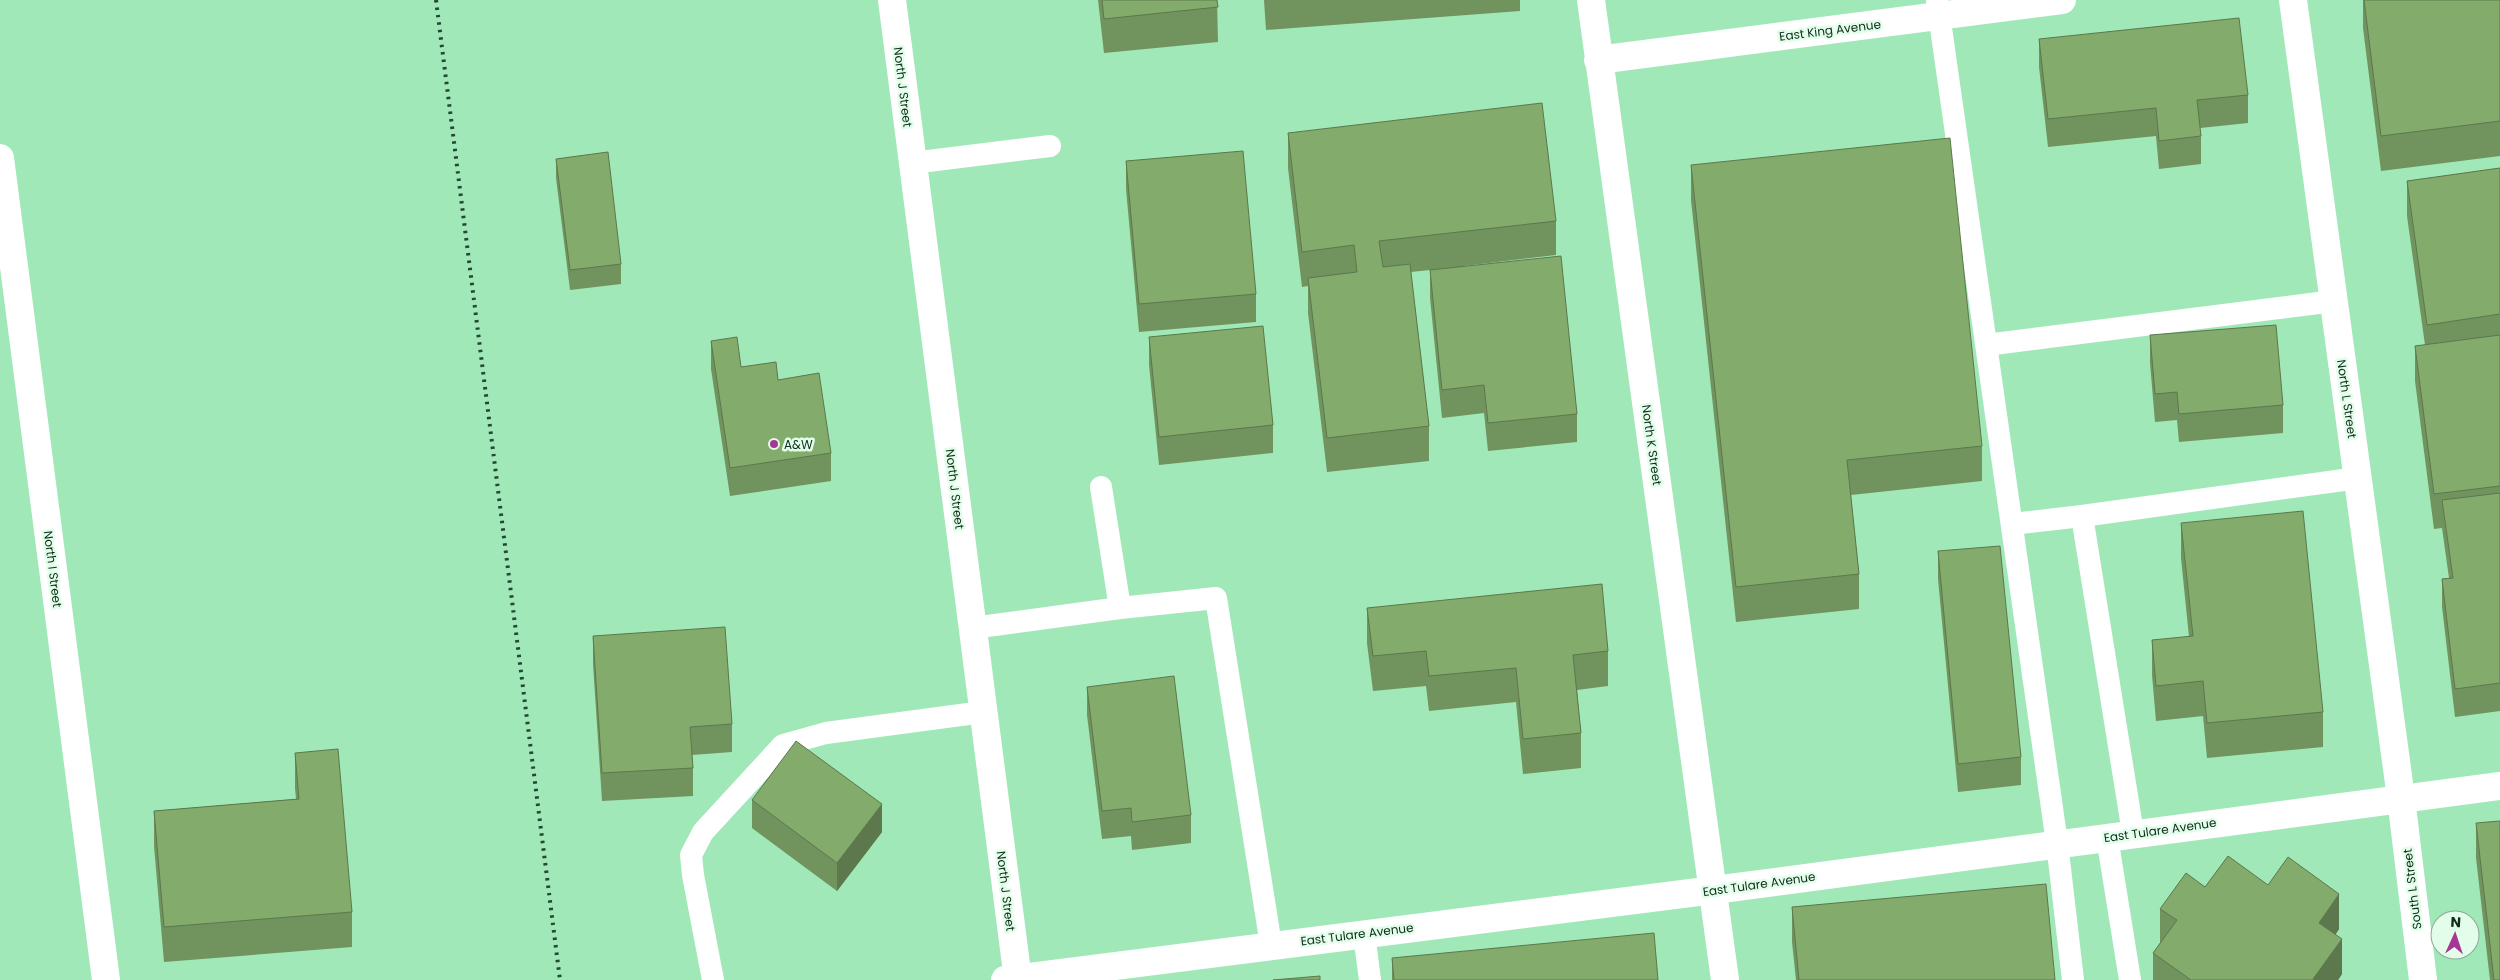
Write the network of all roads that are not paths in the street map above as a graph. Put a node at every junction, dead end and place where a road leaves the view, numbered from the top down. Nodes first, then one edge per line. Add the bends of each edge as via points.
1 (892, 0) edge
2 (1591, 0) edge
3 (2062, 0) edge
4 (2294, 0) edge
5 (1938, 8) edge
6 (1598, 60) junction
7 (1050, 146) dead end
8 (0, 158) edge
9 (912, 163) junction
10 (6, 260) edge
11 (2334, 301) junction
12 (1986, 345) junction
13 (2358, 478) junction
14 (1101, 487) dead end
15 (2082, 516) junction
16 (2012, 524) junction
17 (1120, 608) junction
18 (972, 628) junction
19 (984, 712) junction
20 (2500, 786) edge
21 (2401, 798) junction
22 (2120, 835) junction
23 (2057, 843) junction
24 (1714, 890) junction
25 (1364, 934) junction
26 (1271, 945) junction
27 (1013, 979) edge
28 (106, 980) edge
29 (713, 980) edge
30 (1370, 980) edge
31 (1725, 980) edge
32 (2073, 980) edge
33 (2130, 980) edge
34 (2423, 980) edge

1 - 9 street, North J Street
2 - 6 street, North K Street
3 - 5 street, East King Avenue
4 - 11 street, North L Street
5 - 6 street, East King Avenue
5 - 12 lane
6 - 24 street, North K Street
7 - 9 lane
8 - 10 street, North I Street
9 - 18 street, North J Street
10 - 28 street, North I Street
11 - 12 lane
11 - 13 street, North L Street
12 - 16 lane
13 - 15 lane
13 - 21 street, North L Street
14 - 17 lane
15 - 16 lane
15 - 22 lane via 2116,730
16 - 23 lane
17 - 18 lane
17 - 26 lane via 1216,598
18 - 19 street, North J Street
19 - 27 street, North J Street
19 - 29 lane via 826,734 783,745 703,832 691,855
20 - 21 street, East Tulare Avenue
21 - 22 street, East Tulare Avenue
21 - 34 street, South L Street
22 - 23 street, East Tulare Avenue
22 - 33 lane
23 - 24 street, East Tulare Avenue
23 - 32 lane
24 - 25 street, East Tulare Avenue
24 - 31 street, North K Street
25 - 26 street, East Tulare Avenue
25 - 30 lane
26 - 27 street, East Tulare Avenue

